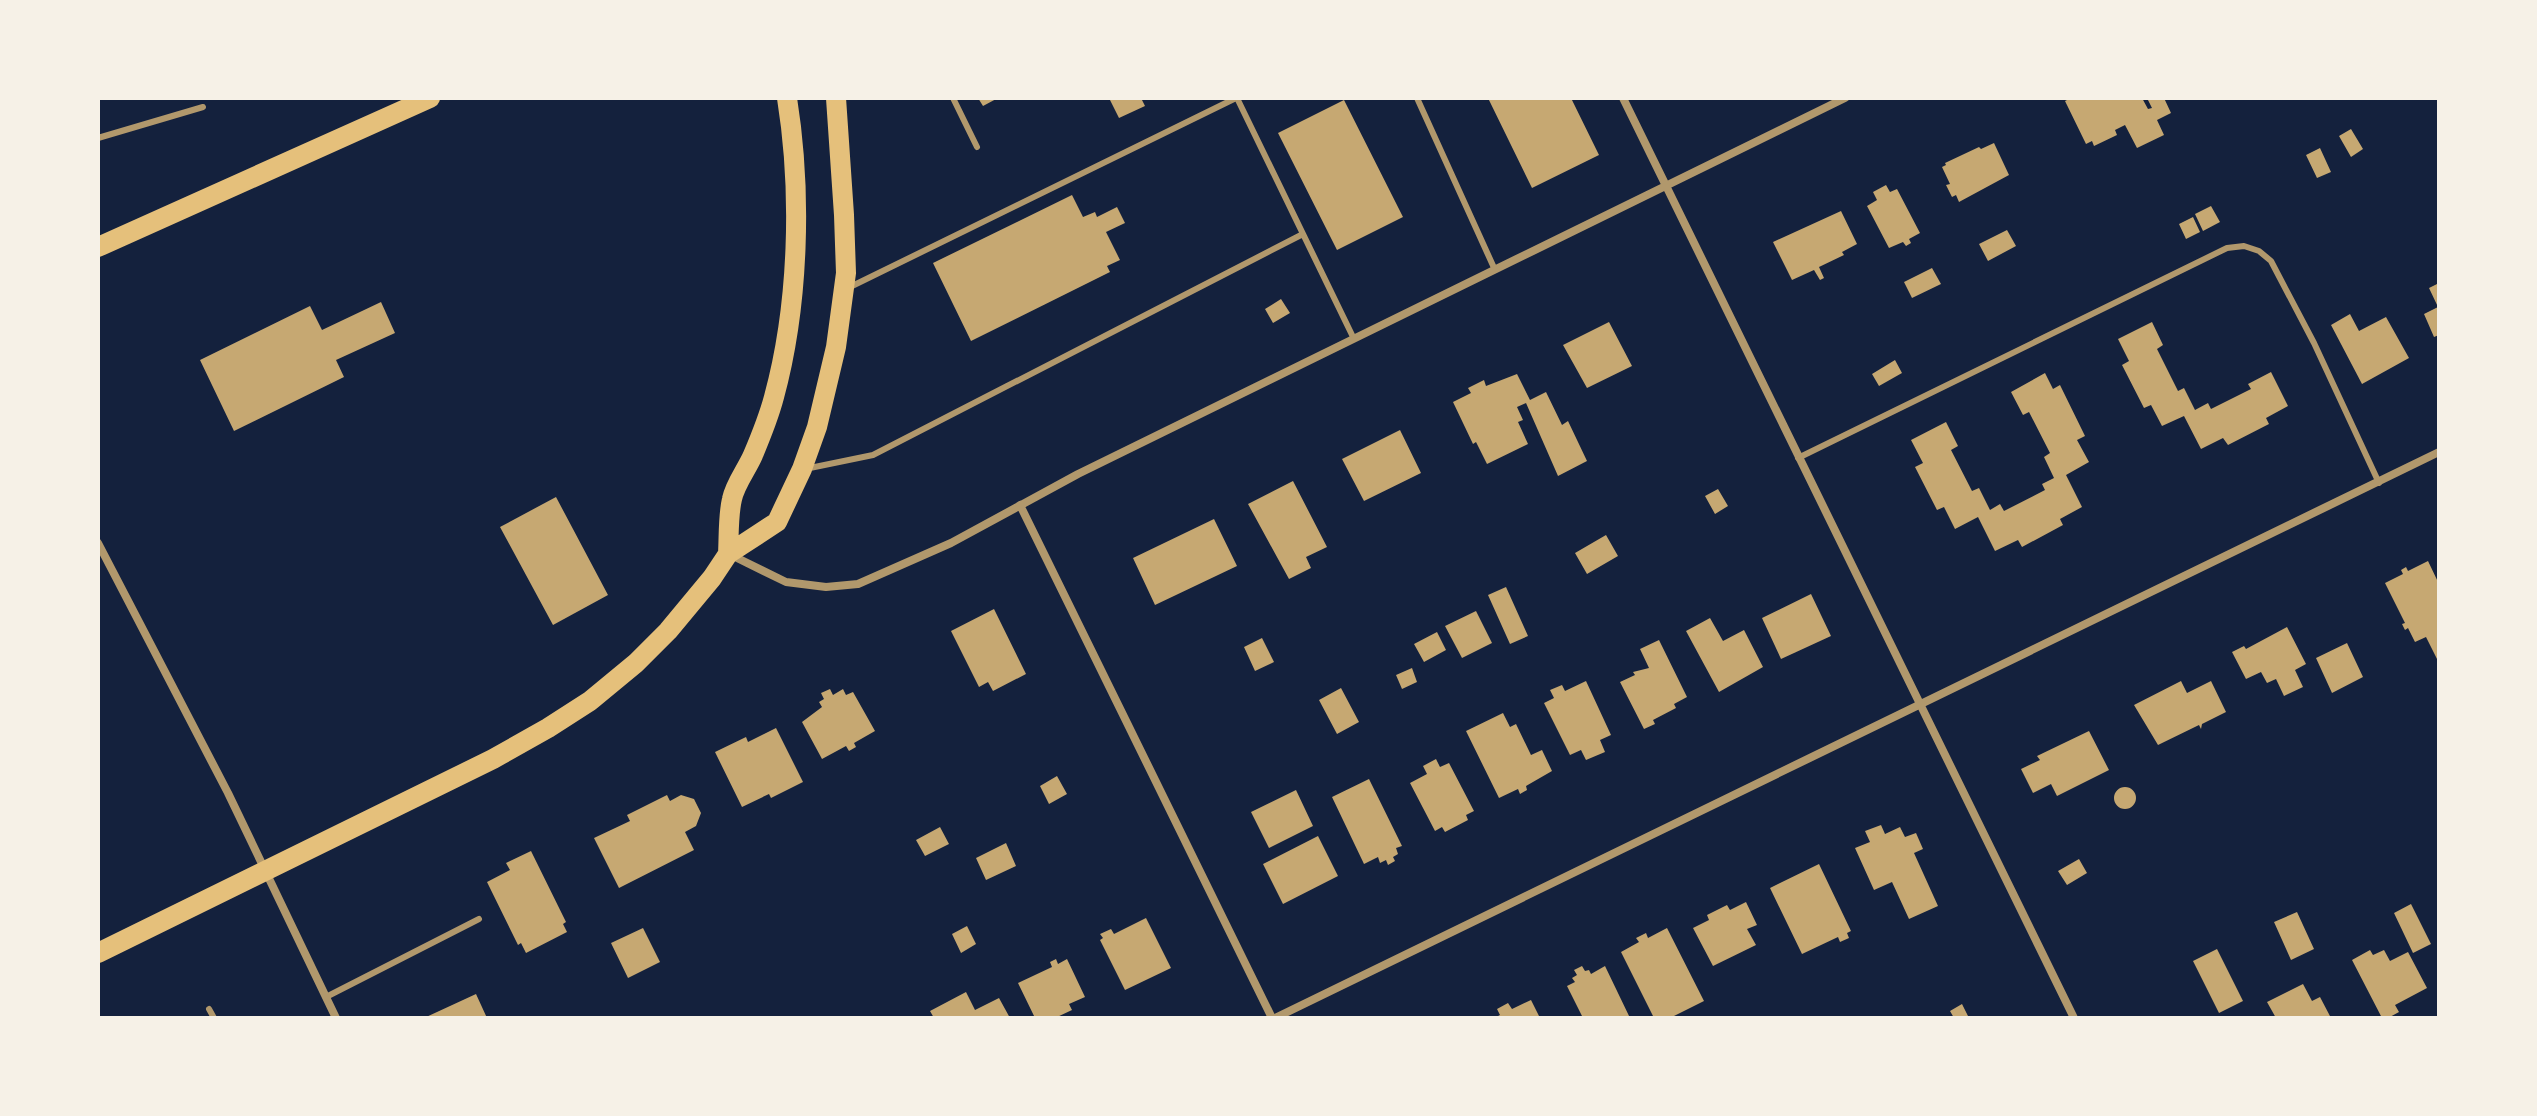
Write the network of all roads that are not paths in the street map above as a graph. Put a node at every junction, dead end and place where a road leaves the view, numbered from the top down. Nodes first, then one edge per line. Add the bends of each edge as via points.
1 (430, 98) edge
2 (787, 98) edge
3 (836, 98) edge
4 (953, 98) edge
5 (1237, 98) edge
6 (1417, 98) edge
7 (1623, 98) edge
8 (1845, 98) edge
9 (203, 107) dead end
10 (98, 138) edge
11 (977, 147) dead end
12 (1666, 187) junction
13 (1303, 234) junction
14 (98, 247) edge
15 (1495, 270) junction
16 (844, 290) junction
17 (1354, 339) junction
18 (2439, 452) edge
19 (1798, 458) junction
20 (802, 469) junction
21 (2379, 483) junction
22 (1020, 505) junction
23 (98, 543) edge
24 (728, 554) junction
25 (1918, 704) junction
26 (266, 872) junction
27 (479, 919) dead end
28 (98, 953) edge
29 (326, 997) junction
30 (209, 1009) dead end
31 (214, 1018) edge
32 (336, 1018) edge
33 (1273, 1018) edge
34 (2074, 1018) edge

1 - 14 main road
2 - 24 main road via 795,262 790,326 774,398 732,497
3 - 16 main road
4 - 11 lane
5 - 13 lane
5 - 16 lane
6 - 15 lane
7 - 12 street
8 - 12 street
9 - 10 lane
12 - 15 street
12 - 19 street
13 - 17 lane
13 - 20 lane via 873,455
15 - 17 street
16 - 20 main road via 836,347
17 - 22 street
18 - 21 street
19 - 21 lane via 2151,284 2227,248 2244,246 2271,261
19 - 25 street
20 - 24 main road via 777,522
21 - 25 street
22 - 24 street via 858,584 786,582
22 - 33 street
23 - 26 street
24 - 26 main road via 668,631 590,701 515,747
25 - 33 street
25 - 34 street
26 - 28 main road
26 - 29 street
27 - 29 lane
29 - 32 street
30 - 31 lane

